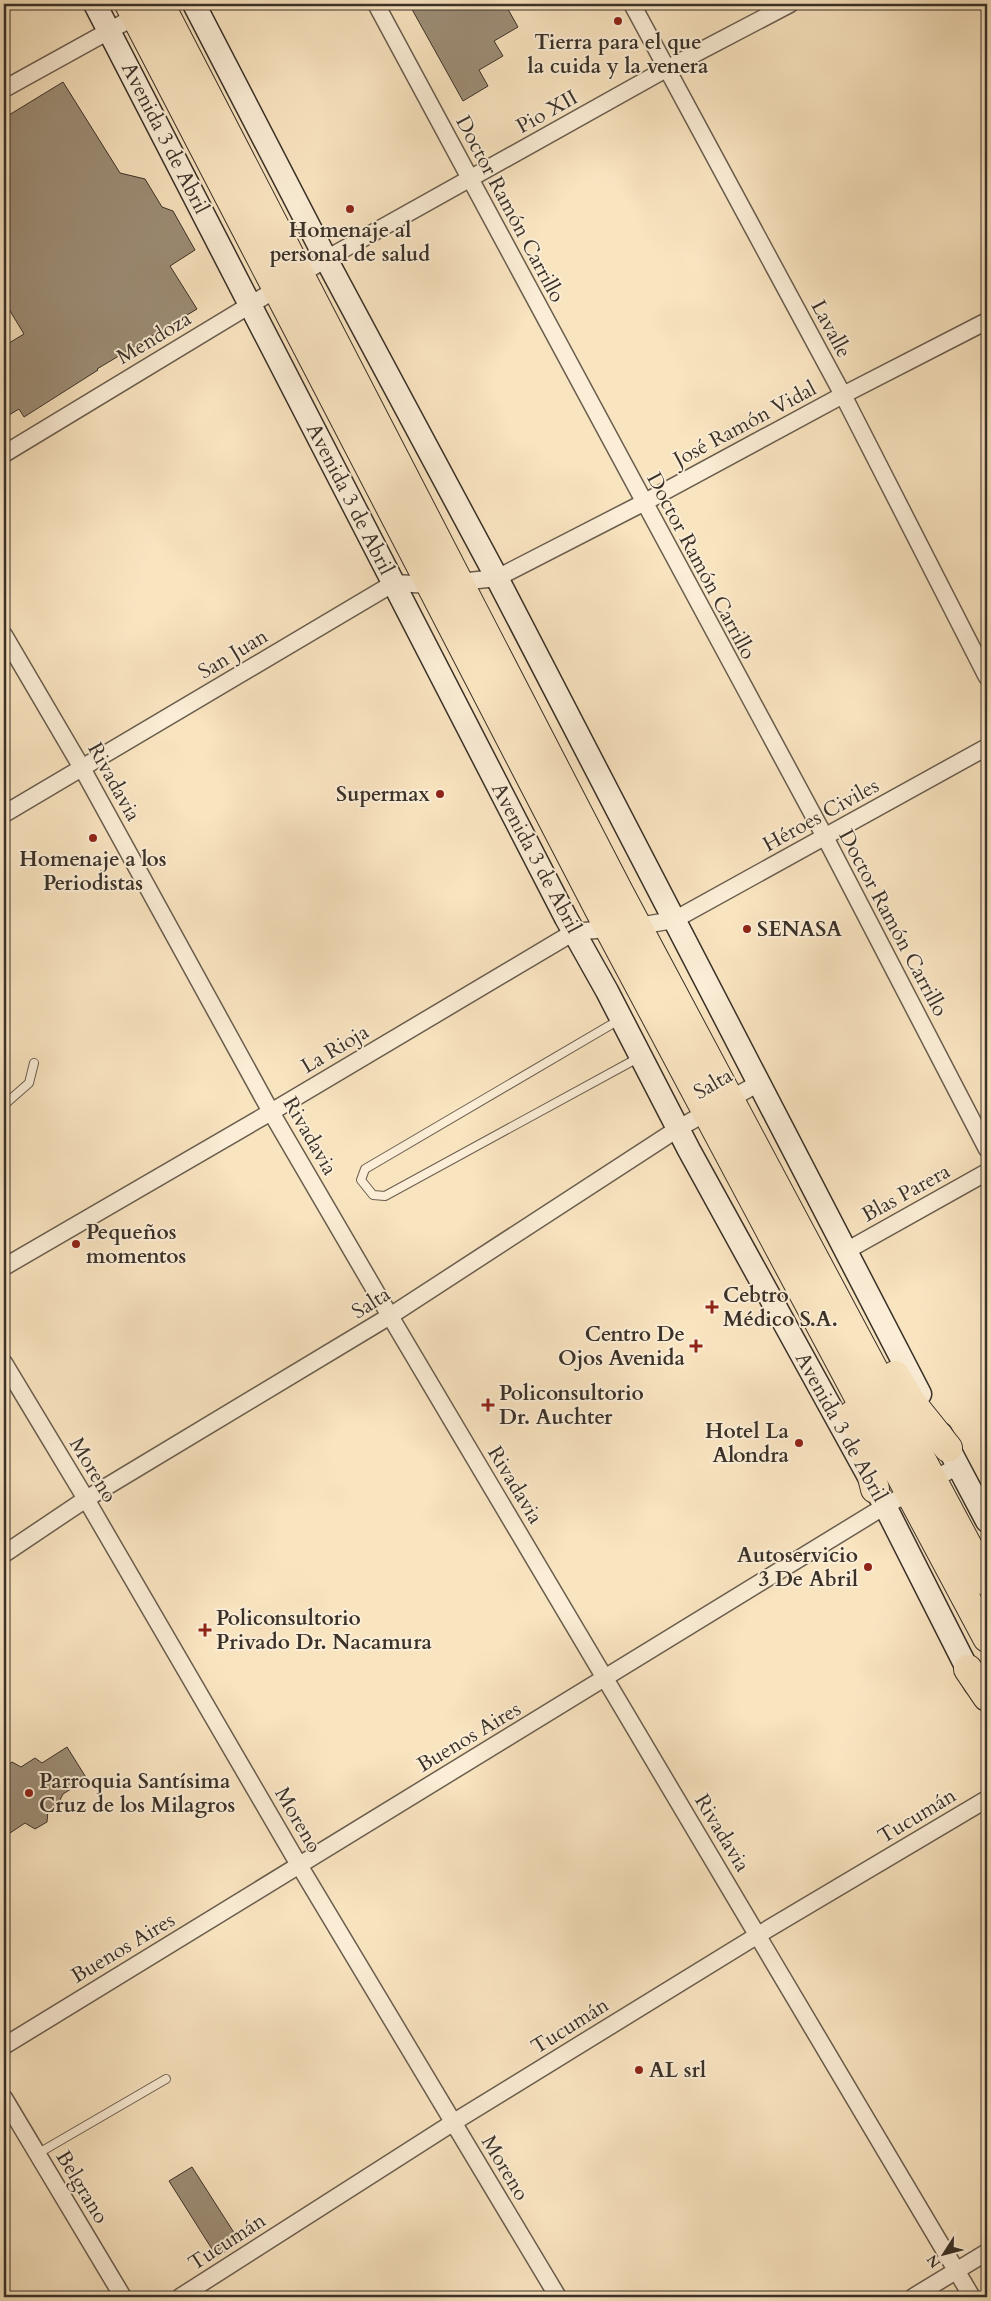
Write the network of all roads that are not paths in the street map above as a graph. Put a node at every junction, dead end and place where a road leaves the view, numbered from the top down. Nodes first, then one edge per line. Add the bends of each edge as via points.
1 (95, 4) edge
2 (160, 4) edge
3 (194, 4) edge
4 (376, 4) edge
5 (632, 4) edge
6 (790, 4) edge
7 (137, 8) edge
8 (109, 30) junction
9 (666, 69) junction
10 (4, 89) edge
11 (470, 180) junction
12 (326, 259) junction
13 (300, 276) junction
14 (277, 290) junction
15 (251, 305) junction
16 (987, 321) edge
17 (843, 396) junction
18 (4, 454) edge
19 (643, 503) junction
20 (497, 578) junction
21 (394, 583) junction
22 (461, 583) junction
23 (432, 585) junction
24 (4, 635) edge
25 (987, 677) edge
26 (987, 748) edge
27 (82, 768) junction
28 (4, 814) edge
29 (825, 837) junction
30 (674, 920) junction
31 (638, 926) junction
32 (609, 929) junction
33 (574, 932) junction
34 (620, 1019) junction
35 (640, 1056) junction
36 (34, 1063) dead end
37 (759, 1083) junction
38 (4, 1105) edge
39 (719, 1106) junction
40 (271, 1112) junction
41 (679, 1128) junction
42 (987, 1149) edge
43 (987, 1172) edge
44 (772, 1208) junction
45 (846, 1251) junction
46 (4, 1266) edge
47 (390, 1316) junction
48 (4, 1363) edge
49 (939, 1472) junction
50 (880, 1497) junction
51 (86, 1499) junction
52 (987, 1521) edge
53 (987, 1549) edge
54 (4, 1554) edge
55 (987, 1582) edge
56 (987, 1638) edge
57 (968, 1669) junction
58 (605, 1678) junction
59 (987, 1697) edge
60 (987, 1708) edge
61 (987, 1799) edge
62 (300, 1865) junction
63 (758, 1935) junction
64 (4, 2046) edge
65 (166, 2079) dead end
66 (4, 2098) edge
67 (454, 2122) junction
68 (37, 2154) junction
69 (987, 2252) edge
70 (957, 2270) junction
71 (123, 2297) edge
72 (180, 2297) edge
73 (558, 2297) edge
74 (914, 2297) edge
75 (972, 2297) edge

1 - 8 main road, Avenida 3 de Abril
2 - 13 highway, Avenida 3 de Abril
3 - 12 main road, Avenida 3 de Abril
4 - 11 street, Doctor Ramón Carrillo
5 - 9 street, Lavalle
6 - 9 street, Pio XII
7 - 8 street
7 - 14 highway, Avenida 3 de Abril
8 - 10 street
8 - 15 main road, Avenida 3 de Abril
9 - 11 street, Pio XII
9 - 17 street, Lavalle
11 - 12 street, Pio XII
11 - 19 street, Doctor Ramón Carrillo
12 - 13 street, Mendoza
12 - 20 main road, Avenida 3 de Abril
13 - 14 street, Mendoza
13 - 22 highway, Avenida 3 de Abril
14 - 15 street, Mendoza
14 - 23 highway, Avenida 3 de Abril
15 - 18 street, Mendoza
15 - 21 main road, Avenida 3 de Abril
16 - 17 street, José Ramón Vidal
17 - 19 street, José Ramón Vidal
17 - 25 street, Lavalle
19 - 20 street, José Ramón Vidal
19 - 29 street, Doctor Ramón Carrillo
20 - 22 street
20 - 30 main road, Avenida 3 de Abril
21 - 23 street
21 - 27 street, San Juan
21 - 33 main road, Avenida 3 de Abril
22 - 23 street
22 - 31 highway, Avenida 3 de Abril
23 - 32 highway, Avenida 3 de Abril
24 - 27 street, Rivadavia
26 - 29 street, Héroes Civiles
27 - 28 street, San Juan
27 - 40 street, Rivadavia
29 - 30 street, Héroes Civiles
29 - 42 street, Doctor Ramón Carrillo
30 - 31 street, La Rioja
30 - 37 main road, Avenida 3 de Abril
31 - 32 street, La Rioja
31 - 39 highway, Avenida 3 de Abril
32 - 33 street, La Rioja
32 - 39 highway, Avenida 3 de Abril
33 - 34 main road, Avenida 3 de Abril
33 - 40 street, La Rioja
34 - 35 main road, Avenida 3 de Abril
34 - 35 lane via 365,1169 361,1180 373,1195 384,1196
35 - 41 main road, Avenida 3 de Abril
36 - 38 lane via 30,1083
37 - 39 street, Salta
37 - 45 main road, Avenida 3 de Abril
39 - 41 street, Salta
39 - 44 highway, Avenida 3 de Abril via 718,1135
40 - 46 street, La Rioja
40 - 47 street, Rivadavia
41 - 47 street, Salta
41 - 50 main road, Avenida 3 de Abril
43 - 45 street, Blas Parera
44 - 49 highway, Avenida 3 de Abril
44 - 49 highway via 860,1312 912,1403
44 - 50 highway via 810,1329 861,1434
45 - 49 main road, Avenida 3 de Abril
47 - 51 street, Salta
47 - 58 street, Rivadavia
48 - 51 street, Moreno
49 - 50 street, Buenos Aires
49 - 52 main road, Avenida 3 de Abril
49 - 53 highway
49 - 55 highway, Avenida 3 de Abril
49 - 56 highway, Avenida 3 de Abril
50 - 57 main road, Avenida 3 de Abril
50 - 58 street, Buenos Aires
51 - 54 street, Salta
51 - 62 street, Moreno
57 - 59 highway
57 - 60 main road, Avenida 3 de Abril
58 - 62 street, Buenos Aires
58 - 63 street, Rivadavia
61 - 63 street, Tucumán
62 - 64 street, Buenos Aires
62 - 67 street, Moreno
63 - 67 street, Tucumán
63 - 70 street, Rivadavia
65 - 68 lane
66 - 68 street, Belgrano
67 - 72 street, Tucumán
67 - 73 street, Moreno
68 - 71 street, Belgrano
69 - 70 street
70 - 74 street
70 - 75 street, Rivadavia

